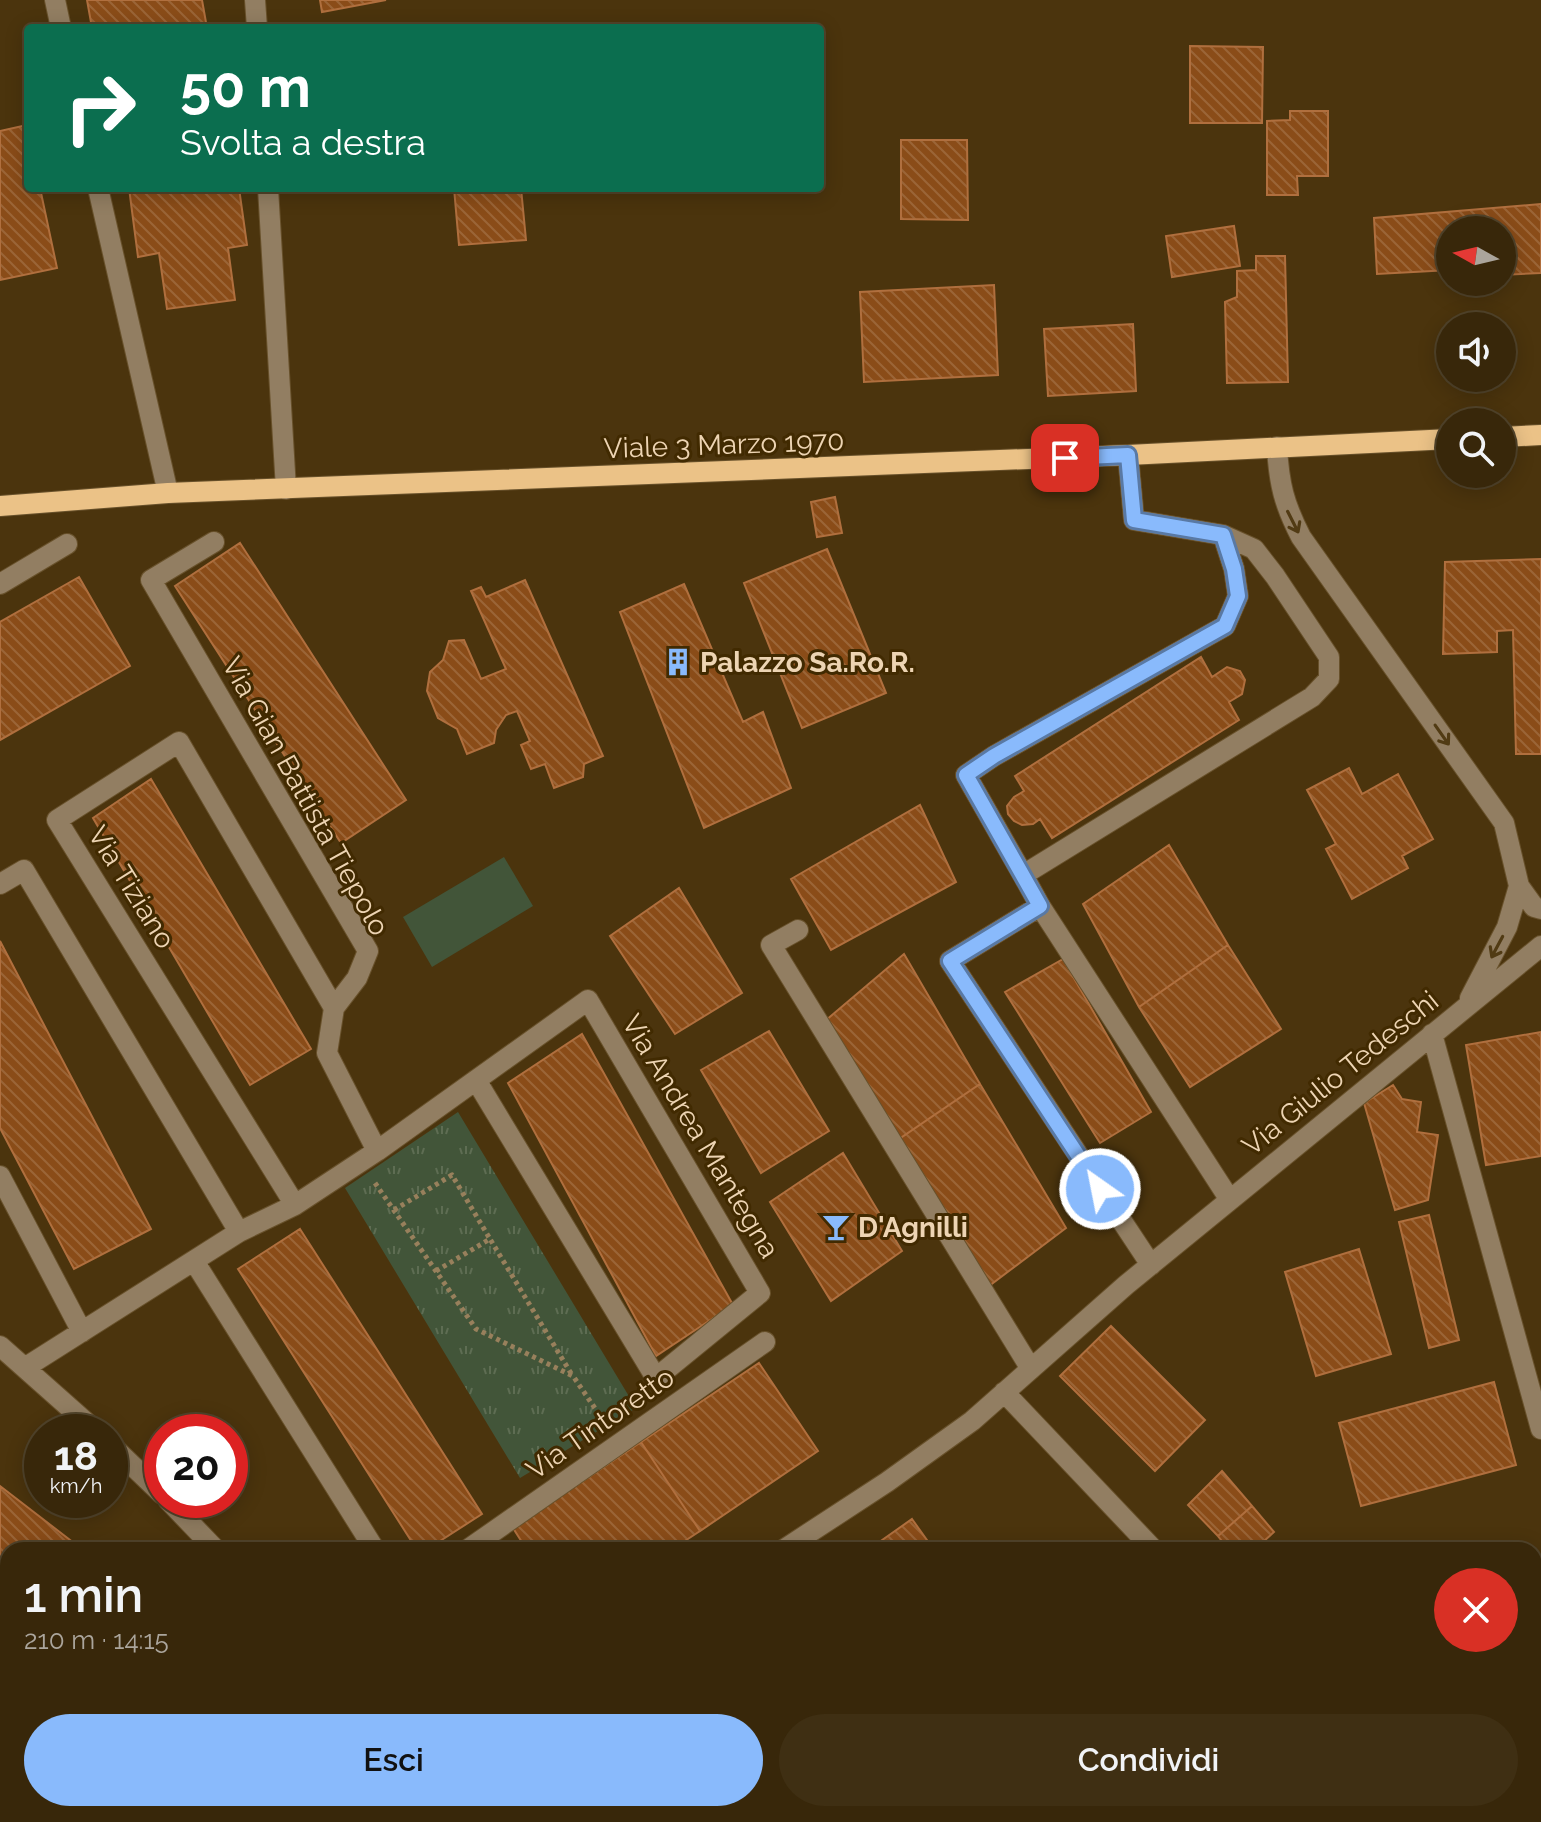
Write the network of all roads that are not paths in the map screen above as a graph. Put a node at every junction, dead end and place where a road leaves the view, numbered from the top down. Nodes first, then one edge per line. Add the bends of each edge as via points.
1 (55, 0) edge
2 (255, 0) edge
3 (60, 24) edge
4 (257, 24) edge
5 (99, 192) edge
6 (268, 192) edge
7 (1541, 435) edge
8 (1516, 436) edge
9 (1436, 440) edge
10 (1277, 447) junction
11 (1128, 455) junction
12 (286, 489) junction
13 (168, 493) junction
14 (0, 506) edge
15 (1223, 535) junction
16 (214, 542) dead end
17 (67, 544) dead end
18 (0, 584) edge
19 (1023, 875) junction
20 (0, 884) edge
21 (1519, 886) junction
22 (1040, 906) junction
23 (1541, 909) edge
24 (798, 930) dead end
25 (1541, 946) edge
26 (1466, 1005) junction
27 (334, 1008) junction
28 (1432, 1034) junction
29 (476, 1080) junction
30 (377, 1151) junction
31 (0, 1176) edge
32 (1230, 1200) junction
33 (295, 1205) junction
34 (239, 1232) junction
35 (194, 1261) junction
36 (1151, 1265) junction
37 (82, 1332) junction
38 (765, 1342) dead end
39 (0, 1346) edge
40 (26, 1367) junction
41 (1031, 1369) junction
42 (1004, 1392) junction
43 (77, 1414) edge
44 (1541, 1429) edge
45 (128, 1461) edge
46 (144, 1477) edge
47 (185, 1518) edge
48 (208, 1542) edge
49 (370, 1542) edge
50 (478, 1542) edge
51 (795, 1542) edge
52 (1146, 1542) edge

1 - 3 street
2 - 4 street
5 - 13 street
6 - 12 street
7 - 8 main road
9 - 10 main road, Viale 3 Marzo 1970
10 - 11 main road, Viale 3 Marzo 1970
10 -> 21 street, Via Giulio Tedeschi via 1278,481 1301,537 1504,823
11 - 12 main road, Viale 3 Marzo 1970
11 - 15 street via 1134,520
12 - 13 main road, Viale 3 Marzo 1970
13 - 14 main road, Viale 3 Marzo 1970
15 - 19 street via 1238,596 1225,626 966,775
15 - 19 street via 1254,549 1275,576 1329,657 1329,679 1312,697
16 - 27 street, Via Gian Battista Tiepolo via 151,580 368,951 357,978
17 - 18 street
19 - 22 street
20 - 34 street via 24,870
21 - 23 street
21 -> 26 street, Via Giulio Tedeschi via 1507,927
22 - 32 street
22 - 36 street via 950,961
24 - 41 street via 771,945
25 - 26 street
26 - 28 street, Via Giulio Tedeschi
27 - 30 street, Via Gian Battista Tiepolo via 327,1053
27 - 33 street, Via Tiziano via 179,742 57,820
28 - 32 street, Via Giulio Tedeschi
28 - 44 street
29 - 29 street, Via Andrea Mantegna via 656,1378 760,1293 588,1000
29 - 30 street, Via Andrea Mantegna
30 - 33 street, Via Andrea Mantegna
31 - 37 street
32 - 36 street, Via Giulio Tedeschi
33 - 34 street, Via Andrea Mantegna
34 - 35 street, Via Andrea Mantegna
35 - 37 street, Via Andrea Mantegna
35 - 49 street
36 - 41 street, Via Giulio Tedeschi
37 - 40 street, Via Andrea Mantegna
38 - 50 street, Via Tintoretto
39 - 40 street
40 - 43 street
41 - 42 street, Via Giulio Tedeschi
42 - 51 street, Via Giulio Tedeschi via 911,1465
42 - 52 street
45 - 46 street
47 - 48 street

